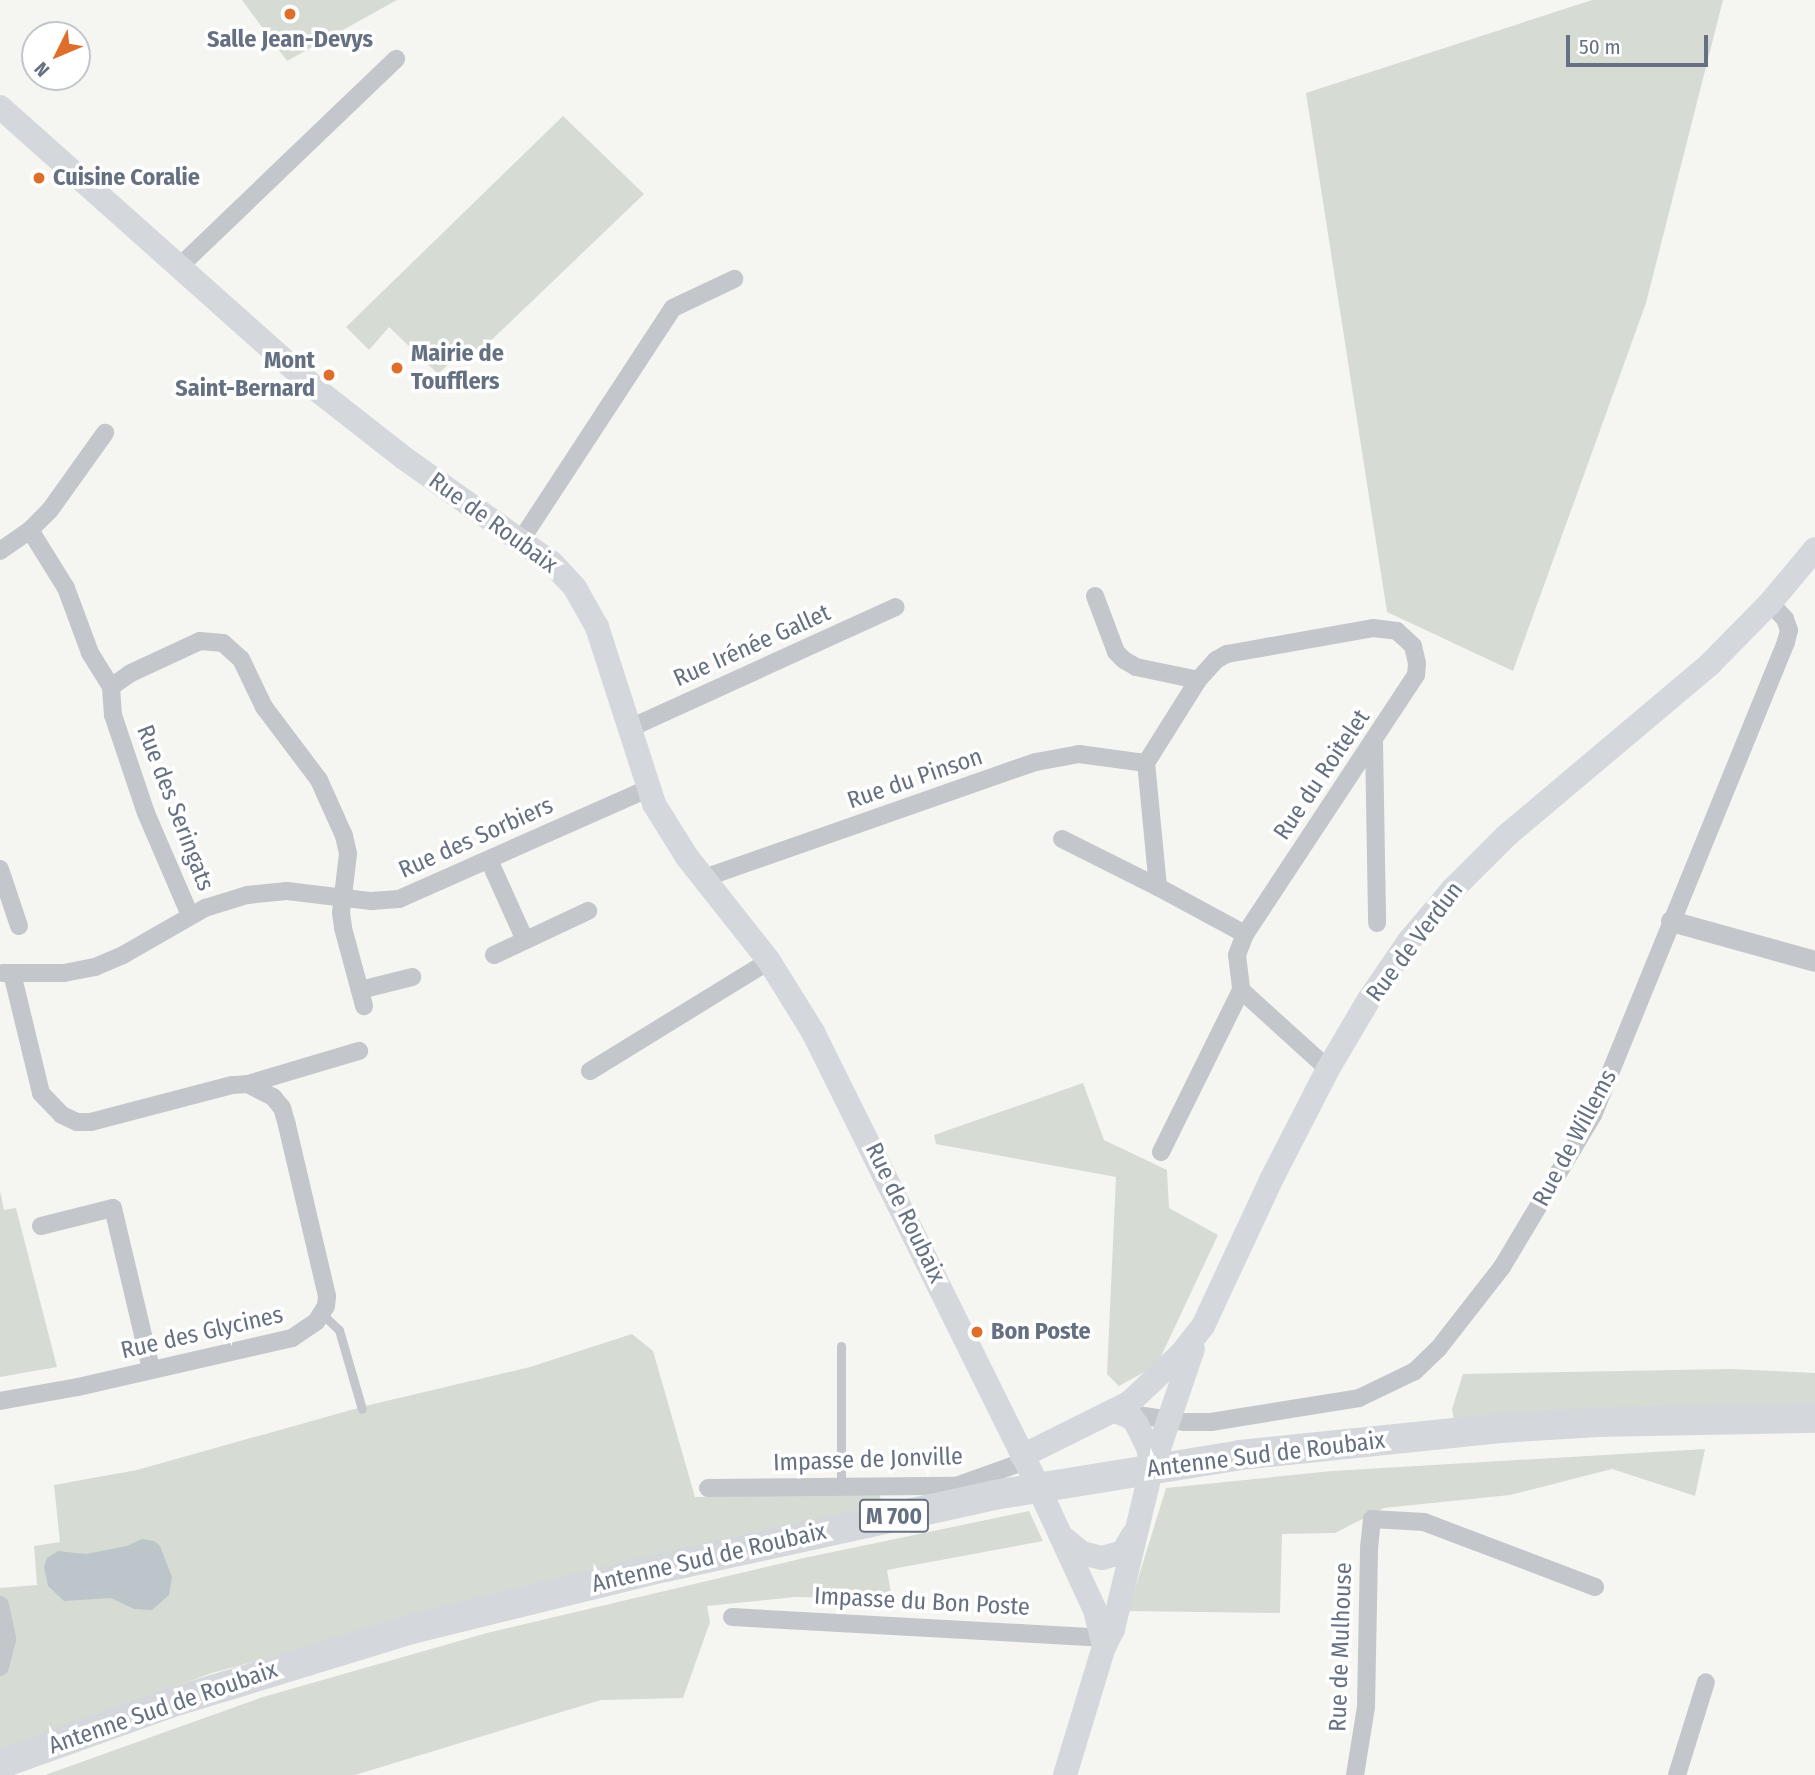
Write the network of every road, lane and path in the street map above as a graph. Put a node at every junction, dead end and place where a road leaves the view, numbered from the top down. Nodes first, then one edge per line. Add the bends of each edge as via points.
1 (397, 59) dead end
2 (0, 107) edge
3 (179, 267) junction
4 (734, 279) dead end
5 (105, 433) dead end
6 (30, 530) junction
7 (521, 540) junction
8 (1815, 549) edge
9 (0, 551) edge
10 (1095, 596) dead end
11 (1770, 603) junction
12 (897, 607) dead end
13 (1198, 680) junction
14 (111, 687) junction
15 (628, 729) junction
16 (1374, 743) junction
17 (1146, 763) junction
18 (647, 789) junction
19 (1062, 839) dead end
20 (489, 860) junction
21 (0, 869) edge
22 (704, 878) junction
23 (1158, 887) junction
24 (343, 898) junction
25 (588, 911) dead end
26 (190, 915) junction
27 (1671, 921) junction
28 (1377, 923) dead end
29 (19, 926) dead end
30 (1245, 934) junction
31 (525, 940) junction
32 (494, 954) dead end
33 (769, 961) junction
34 (1815, 961) edge
35 (6, 973) edge
36 (412, 977) dead end
37 (1241, 990) junction
38 (359, 1051) dead end
39 (1328, 1069) junction
40 (590, 1071) dead end
41 (248, 1084) junction
42 (1161, 1152) dead end
43 (41, 1226) dead end
44 (322, 1314) junction
45 (1203, 1326) junction
46 (841, 1346) dead end
47 (151, 1369) junction
48 (0, 1401) edge
49 (362, 1409) dead end
50 (1119, 1412) junction
51 (1815, 1418) edge
52 (1168, 1419) junction
53 (1815, 1434) edge
54 (1153, 1459) junction
55 (1026, 1463) junction
56 (841, 1487) junction
57 (708, 1488) dead end
58 (1138, 1524) junction
59 (1060, 1536) junction
60 (1595, 1587) dead end
61 (0, 1605) edge
62 (732, 1617) dead end
63 (1106, 1640) junction
64 (0, 1668) edge
65 (1706, 1682) dead end
66 (0, 1764) edge
67 (8, 1775) edge
68 (1065, 1775) edge
69 (1355, 1775) edge
70 (1677, 1775) edge

1 - 3 street
2 - 3 main road, Rue de Roubaix
3 - 7 main road, Rue de Roubaix via 376,437
4 - 7 street via 673,308
5 - 6 street via 62,496
6 - 9 street
6 - 14 street, Rue des Seringats via 66,588 90,653
7 - 15 main road, Rue de Roubaix via 557,568 585,603 597,627
8 - 11 main road, Rue de Verdun
10 - 13 street via 1116,652 1124,660 1136,667
11 - 27 street, Rue de Willems via 1785,619 1789,630 1786,642
11 - 39 main road, Rue de Verdun via 1694,679 1506,836 1461,880 1387,973
12 - 15 street, Rue Irénée Gallet
13 - 16 street, Rue du Roitelet via 1227,654 1353,632 1397,631 1416,655 1416,675
13 - 17 street
14 - 24 street via 190,644 212,640 233,650 264,707 308,762 332,807 348,854
14 - 26 street, Rue des Seringats via 113,715 146,813
15 - 18 main road, Rue de Roubaix
16 - 28 street
16 - 30 street, Rue du Roitelet
17 - 22 street, Rue du Pinson via 1079,754 1036,762
17 - 23 street
18 - 20 street, Rue des Sorbiers
18 - 22 main road, Rue de Roubaix via 674,839
19 - 23 street
20 - 24 street, Rue des Sorbiers via 399,899
20 - 31 street
21 - 29 street
22 - 33 main road, Rue de Roubaix
23 - 30 street
24 - 26 street, Rue des Sorbiers via 271,891 220,902
24 - 36 street via 343,928 362,998
25 - 31 street
26 - 35 street, Rue des Sorbiers via 95,967 64,973
27 - 34 street
27 - 52 street, Rue de Willems via 1579,1141 1502,1267 1429,1359 1397,1381 1359,1398 1212,1422
30 - 37 street, Rue du Roitelet via 1237,955
31 - 32 street
33 - 40 street
33 - 55 main road, Rue de Roubaix via 832,1068
35 - 41 street via 41,1093 62,1115 77,1122
37 - 39 street
37 - 42 street
38 - 41 street
39 - 45 main road, Rue de Verdun
41 - 44 street via 273,1097 282,1108 326,1286
43 - 47 street via 113,1208
44 - 47 street, Rue des Glycines via 309,1329 292,1338
44 - 49 lane via 338,1330
45 - 50 main road, Rue de Verdun via 1158,1378
45 - 52 main road
46 - 56 lane
47 - 48 street, Rue des Glycines
50 - 52 street, Rue de Willems
50 - 54 main road via 1138,1425
50 - 55 main road
51 - 66 highway, Antenne Sud de Roubaix / M 700 via 1598,1422 1446,1433 1240,1455 994,1495 678,1564 412,1629 170,1703
52 - 54 main road
53 - 67 highway, Antenne Sud de Roubaix / M 700 via 1571,1437 1343,1455 988,1510 704,1571 390,1649 183,1713
54 - 58 main road
55 - 56 street, Impasse de Jonville via 956,1486
55 - 59 main road
56 - 57 street, Impasse de Jonville
58 - 59 main road via 1122,1552 1110,1558 1088,1555
58 - 63 main road
59 - 63 main road
60 - 69 street, Rue de Mulhouse via 1424,1522 1372,1519 1366,1707
61 - 64 street via 7,1639
62 - 63 street, Impasse du Bon Poste
63 - 68 main road
65 - 70 street

